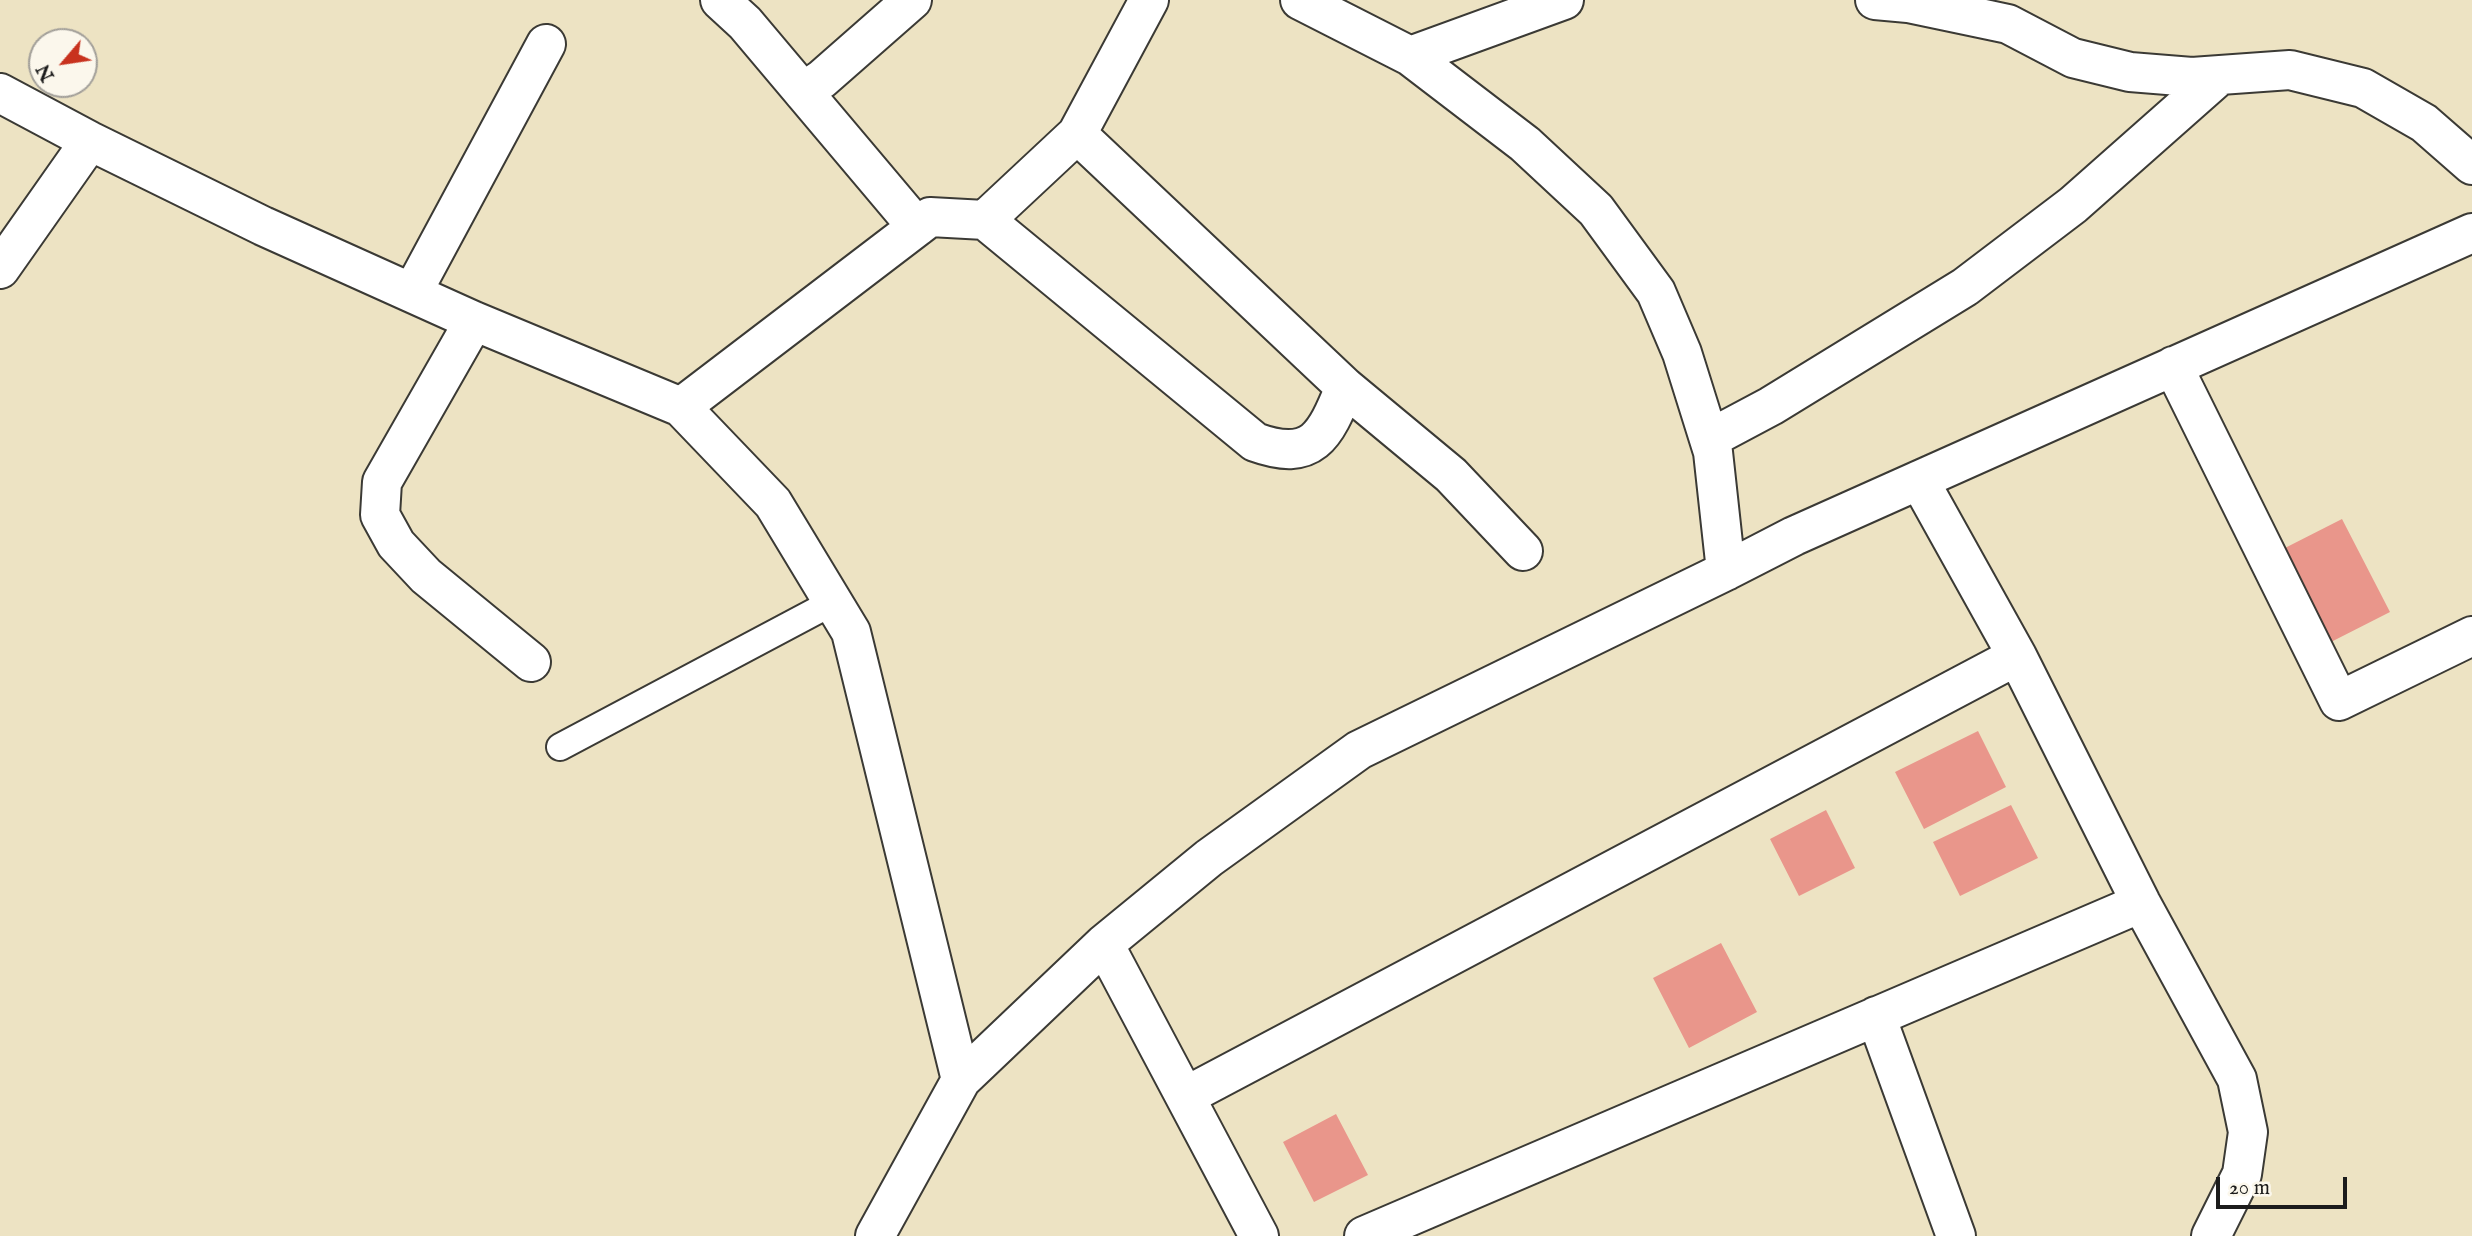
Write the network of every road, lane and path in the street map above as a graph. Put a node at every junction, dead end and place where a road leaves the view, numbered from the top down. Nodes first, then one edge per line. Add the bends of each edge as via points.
1 (720, 0) edge
2 (912, 0) edge
3 (1149, 0) edge
4 (1300, 0) edge
5 (1564, 0) edge
6 (1875, 0) edge
7 (2002, 12) edge
8 (546, 44) dead end
9 (1410, 56) junction
10 (2220, 75) junction
11 (803, 92) junction
12 (0, 93) edge
13 (1077, 134) junction
14 (90, 141) junction
15 (2472, 165) edge
16 (985, 220) junction
17 (917, 227) junction
18 (2472, 233) edge
19 (0, 269) edge
20 (412, 293) junction
21 (474, 321) junction
22 (2172, 366) junction
23 (1345, 387) junction
24 (681, 407) junction
25 (1709, 439) junction
26 (1919, 480) junction
27 (1523, 551) dead end
28 (1726, 571) junction
29 (833, 602) junction
30 (2472, 635) edge
31 (2017, 656) junction
32 (531, 662) dead end
33 (560, 747) dead end
34 (2141, 903) junction
35 (1104, 944) junction
36 (1876, 1016) junction
37 (961, 1080) junction
38 (1186, 1096) junction
39 (874, 1236) edge
40 (1259, 1236) edge
41 (1364, 1236) edge
42 (1956, 1236) edge
43 (2211, 1236) edge

1 - 11 street
2 - 11 street
3 - 13 street
4 - 9 street
5 - 9 street
6 - 7 street
7 - 10 street via 2073,58 2130,72
8 - 20 street
9 - 25 street via 1525,144 1596,210 1656,292 1682,353
10 - 15 street via 2290,70 2363,88 2424,123
10 - 25 street via 2073,205 1965,287
11 - 17 street
12 - 14 street
13 - 16 street
13 - 23 street
14 - 19 street
14 - 20 street
16 - 17 street via 930,217
16 - 23 street via 1255,442 1290,451 1307,446 1328,427
17 - 24 street
18 - 22 street
20 - 21 street
21 - 24 street
21 - 32 street via 382,482 380,515 396,544 426,576
22 - 26 street
22 - 30 street via 2339,702
23 - 27 street via 1451,475
24 - 29 street via 773,503
25 - 28 street
26 - 28 street
26 - 31 street
28 - 35 street via 1359,750 1209,858
29 - 33 lane
29 - 37 street via 851,632
31 - 34 street
31 - 38 street
34 - 36 street
34 - 43 street via 2237,1079 2248,1132 2242,1174
35 - 37 street
35 - 38 street
36 - 41 street
36 - 42 street
37 - 39 street
38 - 40 street

